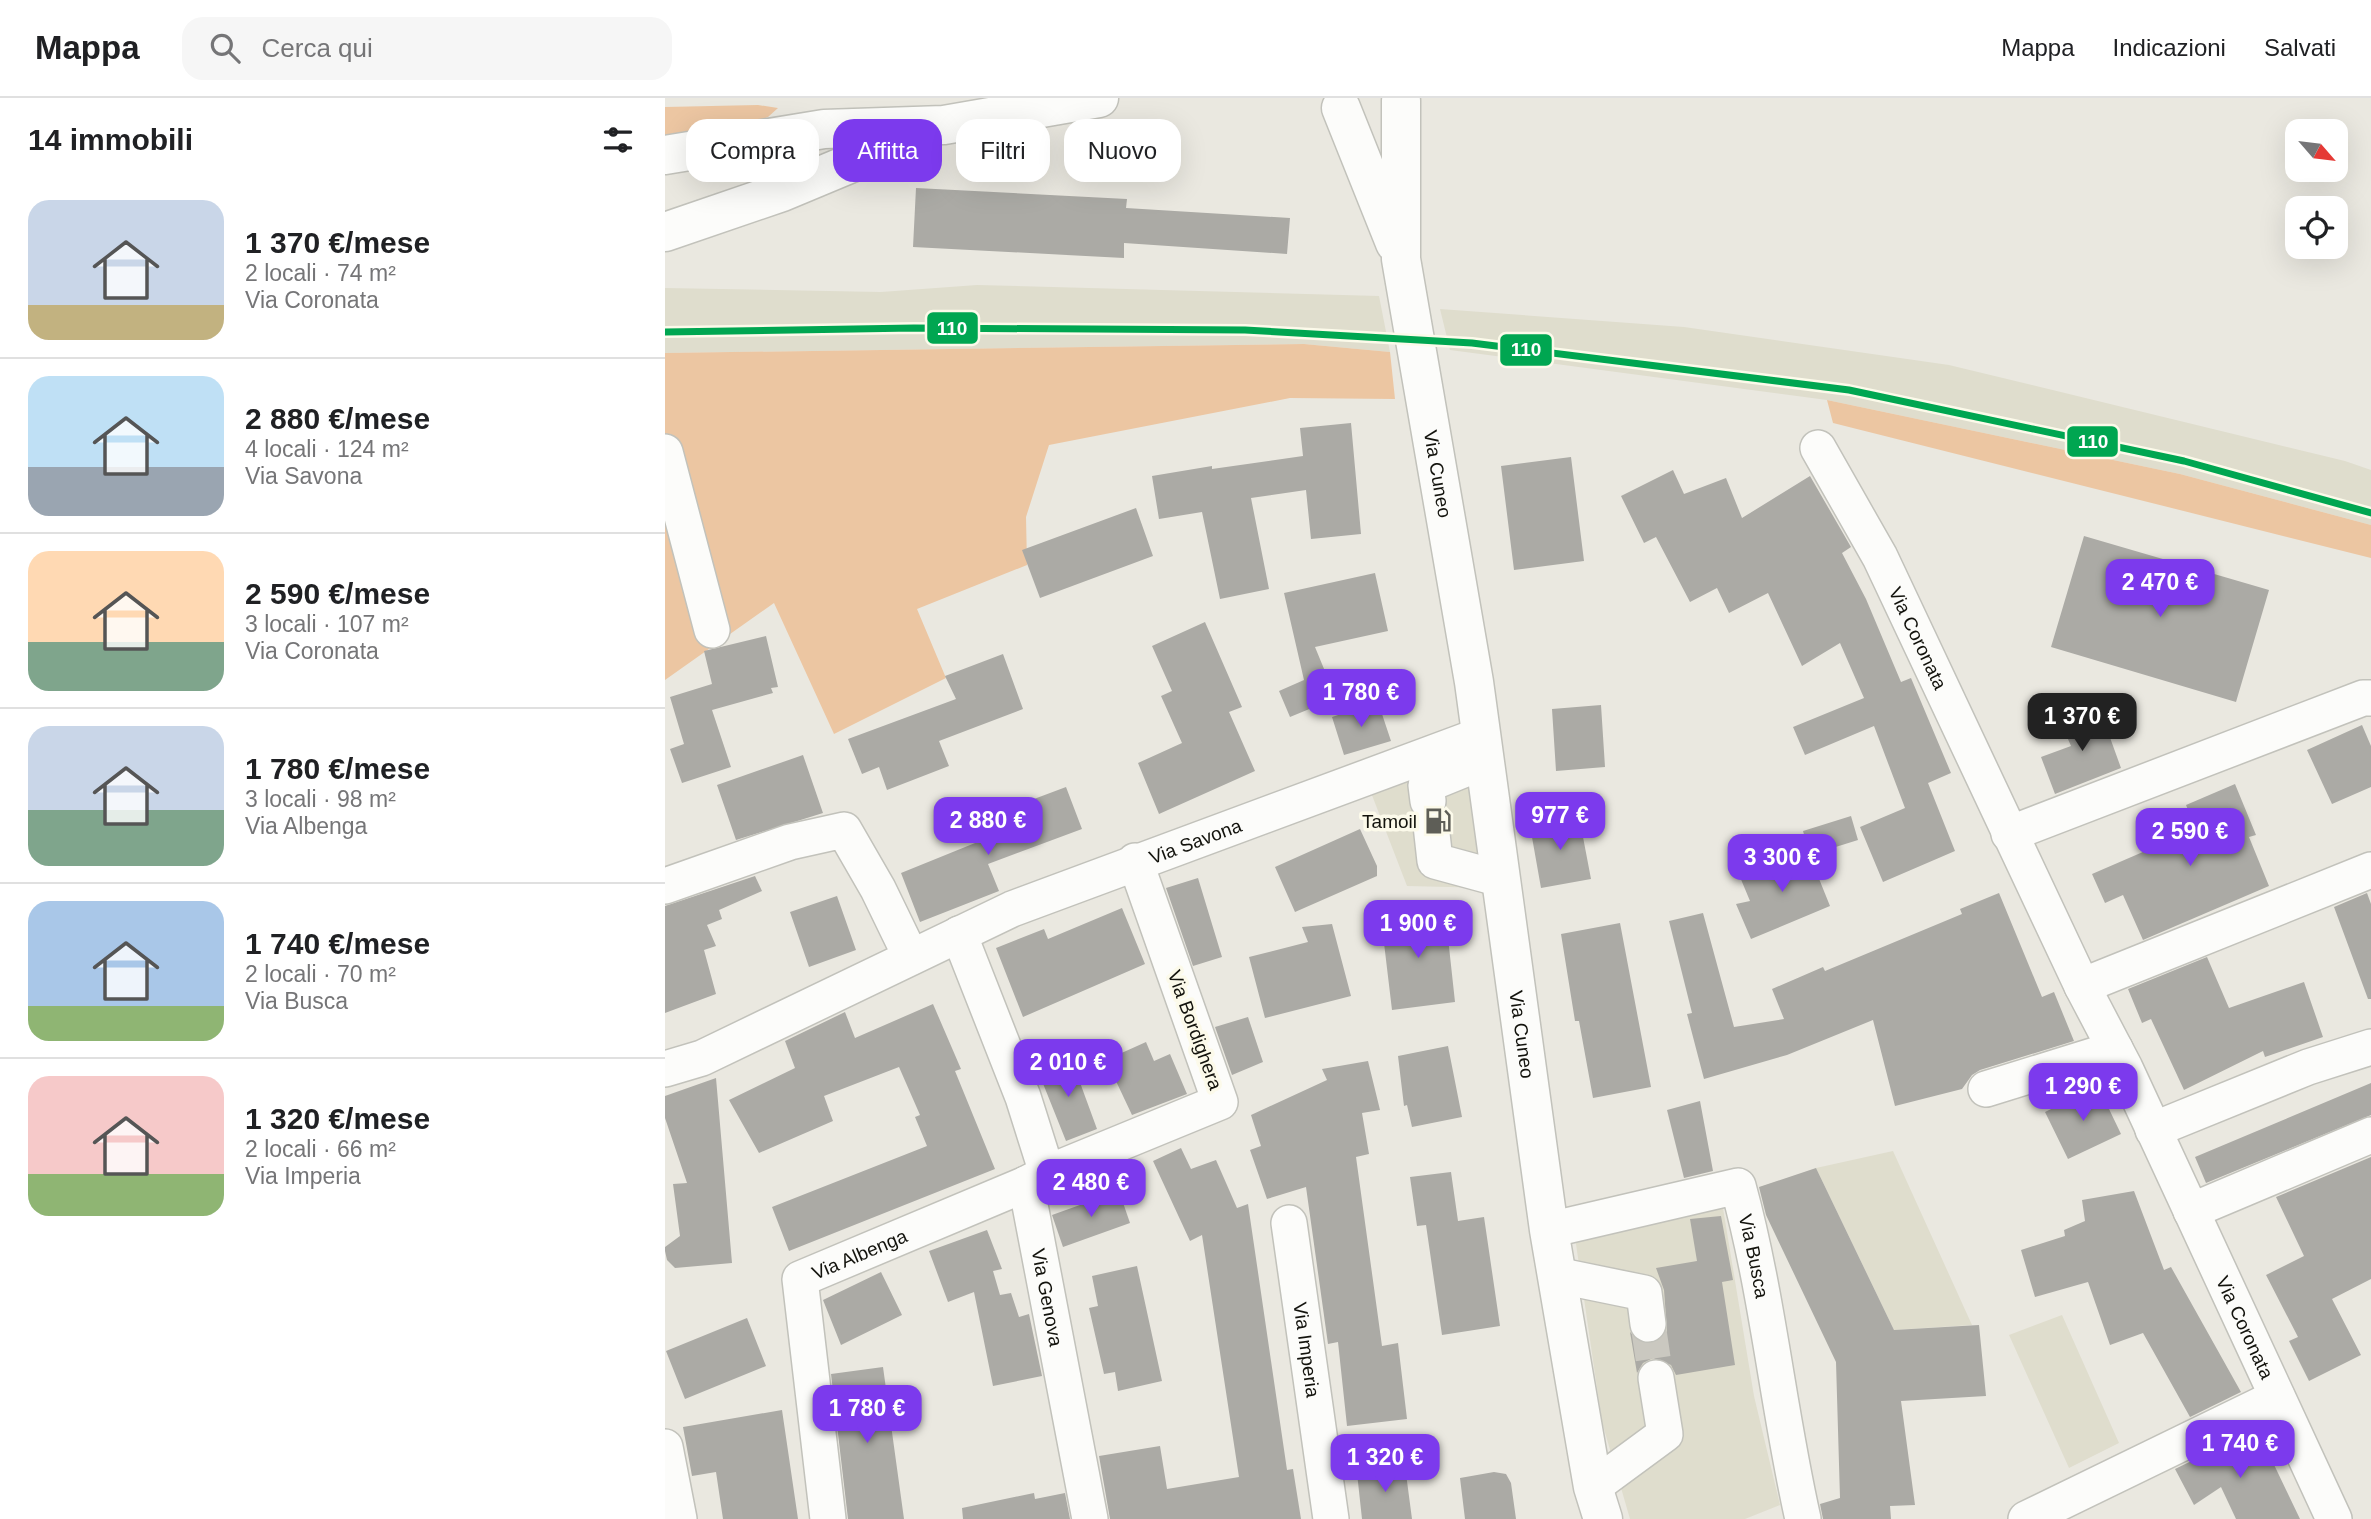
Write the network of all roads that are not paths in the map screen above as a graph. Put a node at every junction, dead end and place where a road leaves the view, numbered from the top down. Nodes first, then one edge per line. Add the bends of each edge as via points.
1 (900, 98) edge
2 (1099, 98) edge
3 (1403, 99) edge
4 (1328, 101) edge
5 (944, 125) junction
6 (824, 129) junction
7 (665, 155) edge
8 (665, 232) edge
9 (1401, 260) junction
10 (1818, 448) dead end
11 (665, 452) edge
12 (712, 630) dead end
13 (2371, 698) edge
14 (1483, 748) junction
15 (2009, 834) junction
16 (1135, 862) junction
17 (2371, 870) edge
18 (1501, 879) junction
19 (665, 886) edge
20 (960, 934) junction
21 (911, 957) junction
22 (2082, 986) junction
23 (2371, 1047) edge
24 (2115, 1049) junction
25 (665, 1069) edge
26 (1986, 1089) dead end
27 (2153, 1130) junction
28 (2371, 1135) edge
29 (1037, 1179) junction
30 (2191, 1212) junction
31 (1289, 1223) dead end
32 (1549, 1230) junction
33 (1556, 1275) junction
34 (1648, 1324) tunnel mouth
35 (1657, 1378) tunnel mouth
36 (2277, 1397) junction
37 (665, 1447) edge
38 (1598, 1503) edge
39 (679, 1519) edge
40 (828, 1519) edge
41 (1090, 1519) edge
42 (1331, 1519) edge
43 (1803, 1519) edge
44 (2026, 1519) edge
45 (2334, 1519) edge

1 - 6 main road
2 - 5 main road
3 - 4 main road via 1383,109 1362,111
3 - 9 main road
4 - 9 main road
5 - 6 main road
5 - 8 main road via 782,192
6 - 7 main road
9 - 14 main road, Via Cuneo
10 - 15 street, Via Coronata via 1880,558
11 - 12 street
13 - 15 street
14 - 16 street, Via Savona
14 - 18 main road, Via Cuneo
14 - 18 street via 1426,785 1435,861
15 - 22 street, Via Coronata
16 - 20 street, Via Savona
16 - 29 street, Via Bordighera via 1220,1102
17 - 22 street
18 - 32 main road, Via Cuneo
19 - 21 street via 790,842 843,830
20 - 21 street, Via Savona
20 - 29 street, Via Genova via 1023,1097
21 - 25 street, Via Savona via 702,1058
22 - 24 street, Via Coronata
23 - 27 street via 2308,1067
24 - 26 street
24 - 27 street, Via Coronata
27 - 30 street, Via Coronata
28 - 30 street
29 - 40 street, Via Albenga via 800,1279
29 - 41 street, Via Genova
30 - 36 street, Via Coronata
31 - 42 street, Via Imperia
32 - 33 main road, Via Cuneo
32 - 43 street, Via Busca via 1738,1186 1751,1233
33 - 34 street via 1644,1293
33 - 38 main road, Via Cuneo
35 - 38 street via 1665,1434
36 - 44 street
36 - 45 street, Via Coronata
37 - 39 street

